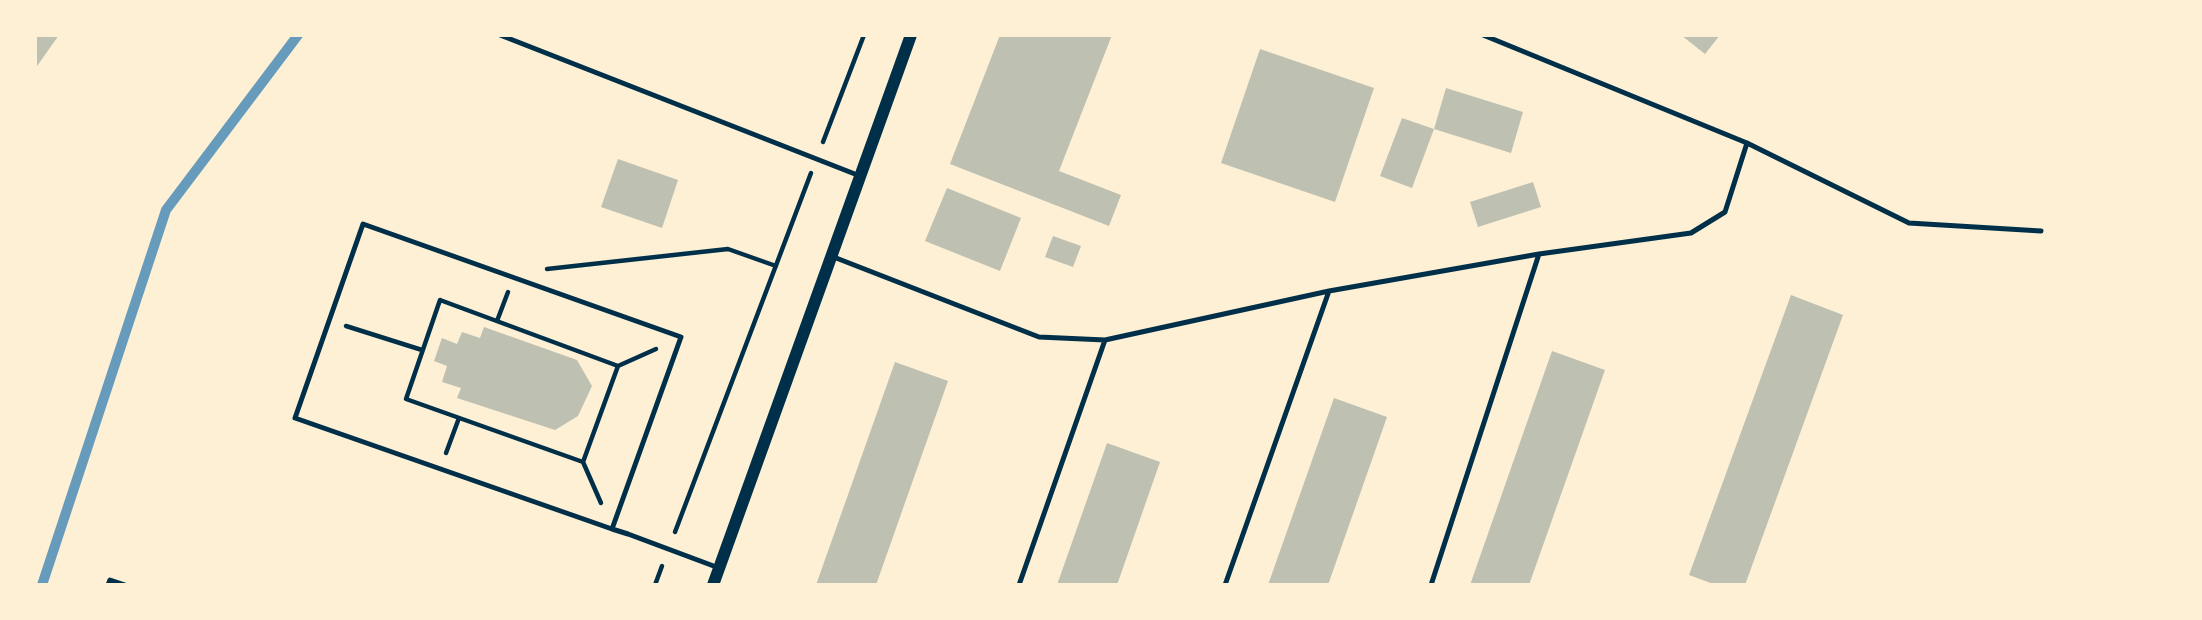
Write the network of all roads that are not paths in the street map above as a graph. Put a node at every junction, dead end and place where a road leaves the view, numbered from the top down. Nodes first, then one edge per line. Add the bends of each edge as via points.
1 (500, 35) edge
2 (911, 35) edge
3 (1483, 35) edge
4 (1747, 143) junction
5 (860, 176) junction
6 (2041, 231) dead end
7 (1539, 254) junction
8 (831, 256) junction
9 (1329, 291) junction
10 (1105, 340) junction
11 (612, 528) junction
12 (719, 568) junction
13 (108, 585) edge
14 (125, 585) edge
15 (713, 585) edge
16 (1019, 585) edge
17 (1225, 585) edge
18 (1431, 585) edge

1 - 5 lane
2 - 5 street
3 - 4 lane
4 - 6 lane via 1909,223
4 - 7 lane via 1725,212 1691,233
5 - 8 street
7 - 9 lane
7 - 18 lane
8 - 10 lane via 1039,337
8 - 12 street
9 - 10 lane
9 - 17 lane
10 - 16 lane
11 - 11 lane via 681,337 363,223 295,418
11 - 12 lane
12 - 15 street
13 - 14 lane via 110,580

